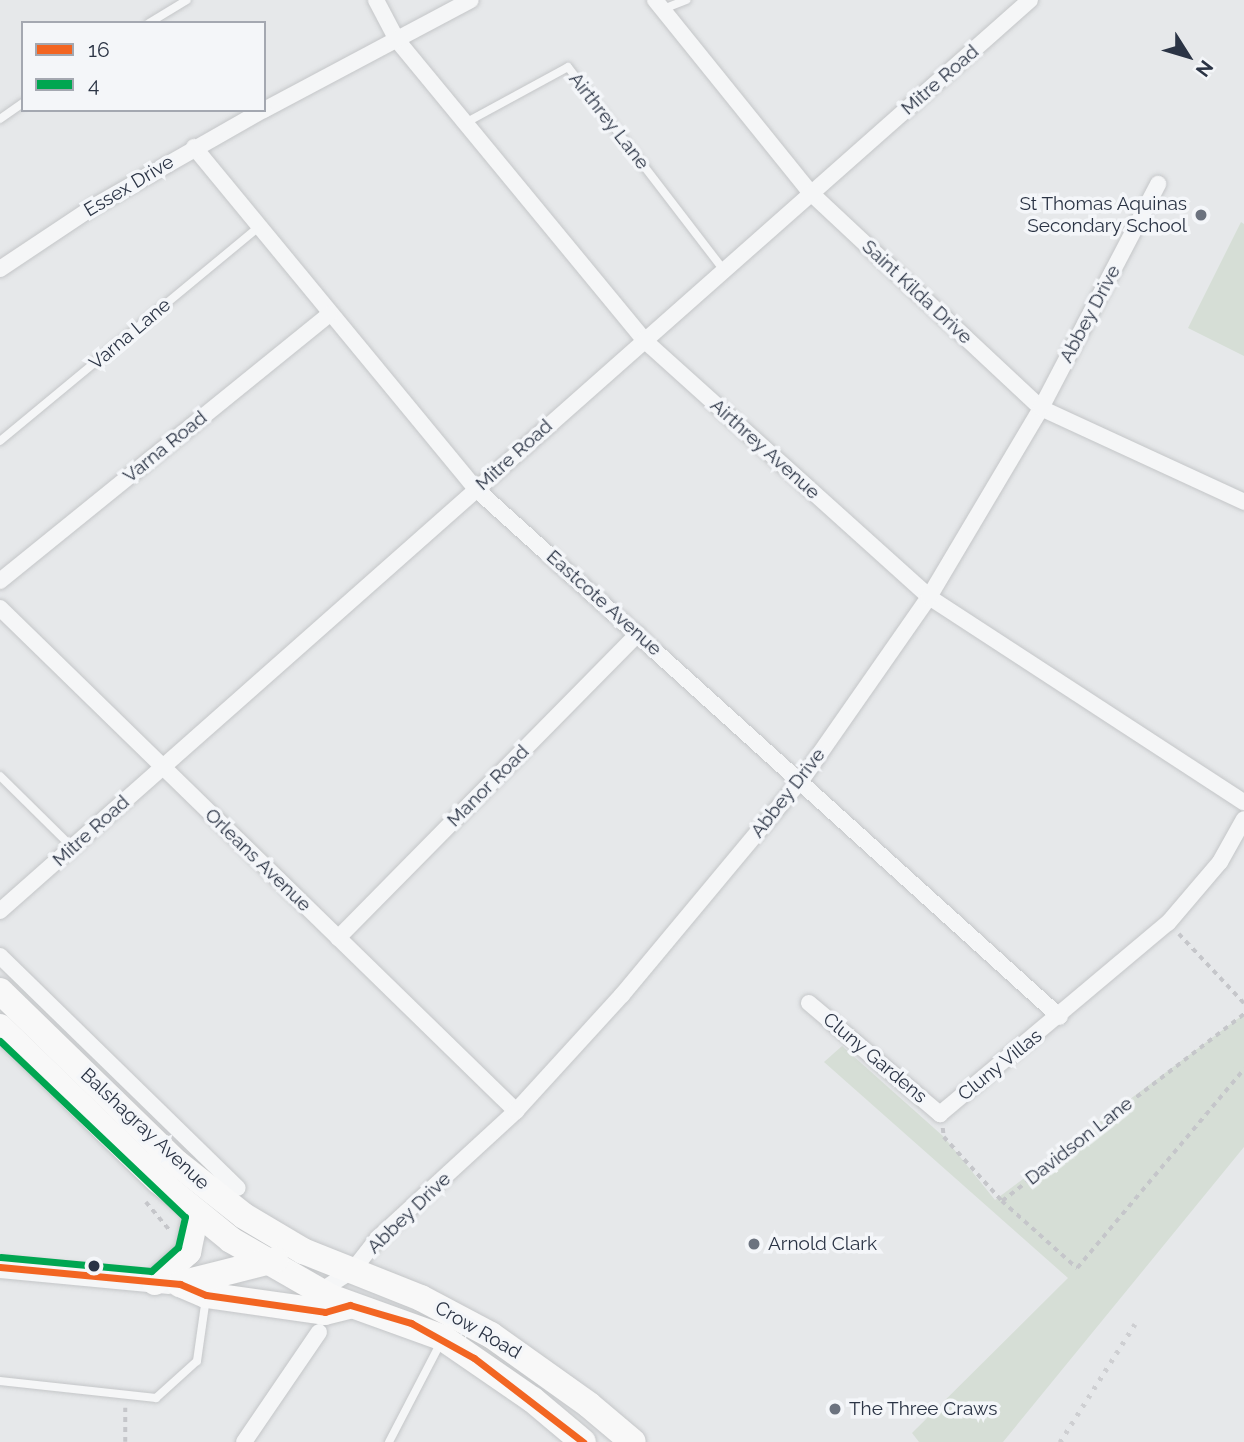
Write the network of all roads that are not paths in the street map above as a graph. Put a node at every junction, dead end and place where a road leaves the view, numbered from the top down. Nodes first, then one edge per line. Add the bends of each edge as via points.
1 (187, 0) edge
2 (376, 0) edge
3 (471, 0) edge
4 (686, 0) edge
5 (1030, 0) edge
6 (659, 5) edge
7 (152, 21) edge
8 (397, 40) junction
9 (21, 104) edge
10 (266, 109) edge
11 (260, 112) edge
12 (0, 118) edge
13 (463, 124) junction
14 (194, 147) junction
15 (1158, 184) dead end
16 (811, 193) junction
17 (259, 226) junction
18 (0, 269) edge
19 (723, 269) junction
20 (330, 314) junction
21 (644, 340) junction
22 (1041, 408) junction
23 (0, 441) edge
24 (476, 489) junction
25 (1244, 502) edge
26 (0, 581) edge
27 (929, 597) junction
28 (0, 608) edge
29 (638, 634) junction
30 (163, 767) junction
31 (0, 776) edge
32 (802, 779) junction
33 (1244, 802) edge
34 (1244, 819) edge
35 (73, 848) junction
36 (0, 911) edge
37 (338, 938) junction
38 (0, 956) edge
39 (0, 991) edge
40 (809, 1003) dead end
41 (1060, 1017) junction
42 (0, 1027) edge
43 (516, 1111) junction
44 (940, 1114) joint
45 (237, 1188) dead end
46 (196, 1213) junction
47 (303, 1251) junction
48 (266, 1263) junction
49 (0, 1268) edge
50 (354, 1270) junction
51 (167, 1283) junction
52 (206, 1295) junction
53 (309, 1299) junction
54 (319, 1332) dead end
55 (443, 1338) junction
56 (0, 1381) edge
57 (244, 1442) edge
58 (389, 1442) edge
59 (583, 1442) edge
60 (633, 1442) edge

1 - 7 lane
2 - 8 street, Airthrey Avenue
3 - 8 street, Essex Drive
4 - 6 lane
5 - 16 street, Mitre Road
6 - 16 street, Saint Kilda Drive
8 - 10 street, Essex Drive
8 - 13 street, Airthrey Avenue
9 - 12 lane
11 - 14 street, Essex Drive
13 - 19 lane, Airthrey Lane via 568,67
13 - 21 street, Airthrey Avenue
14 - 17 street, Eastcote Avenue
14 - 18 street, Essex Drive
15 - 22 street, Abbey Drive
16 - 19 street, Mitre Road
16 - 22 street, Saint Kilda Drive
17 - 20 street, Eastcote Avenue
17 - 23 lane, Varna Lane
19 - 21 street, Mitre Road
20 - 24 street, Eastcote Avenue
20 - 26 street, Varna Road
21 - 24 street, Mitre Road
21 - 27 street, Airthrey Avenue
22 - 25 street, Saint Kilda Drive
22 - 27 street, Abbey Drive
24 - 29 street, Eastcote Avenue
24 - 30 street, Mitre Road
27 - 32 street, Abbey Drive
27 - 33 street, Airthrey Avenue
28 - 30 street, Orleans Avenue
29 - 32 street, Eastcote Avenue
29 - 37 street, Manor Road
30 - 35 street, Mitre Road
30 - 37 street, Orleans Avenue
31 - 35 lane
32 - 41 street, Eastcote Avenue
32 - 43 street, Abbey Drive via 622,995
34 - 41 street, Cluny Villas via 1220,862 1168,923
35 - 36 street, Mitre Road
37 - 43 street, Orleans Avenue
38 - 45 street, Balshagray Avenue
39 - 47 main road, Balshagray Avenue via 177,1163 244,1216
40 - 44 street, Cluny Gardens
41 - 44 street, Cluny Villas
42 - 46 main road, Balshagray Avenue
43 - 50 street, Abbey Drive via 378,1238
46 - 48 main road, Balshagray Avenue
46 - 51 main road via 188,1252
47 - 48 main road
47 - 50 main road, Crow Road
48 - 51 main road
48 - 53 main road
49 - 51 street
50 - 53 street, Abbey Drive
50 - 60 main road, Crow Road via 455,1313 491,1335
51 - 52 main road
52 - 53 main road
52 - 56 lane via 197,1361 156,1398
53 - 55 main road, Crow Road via 325,1312 350,1305
54 - 57 street
55 - 58 lane
55 - 59 main road, Crow Road via 533,1400

